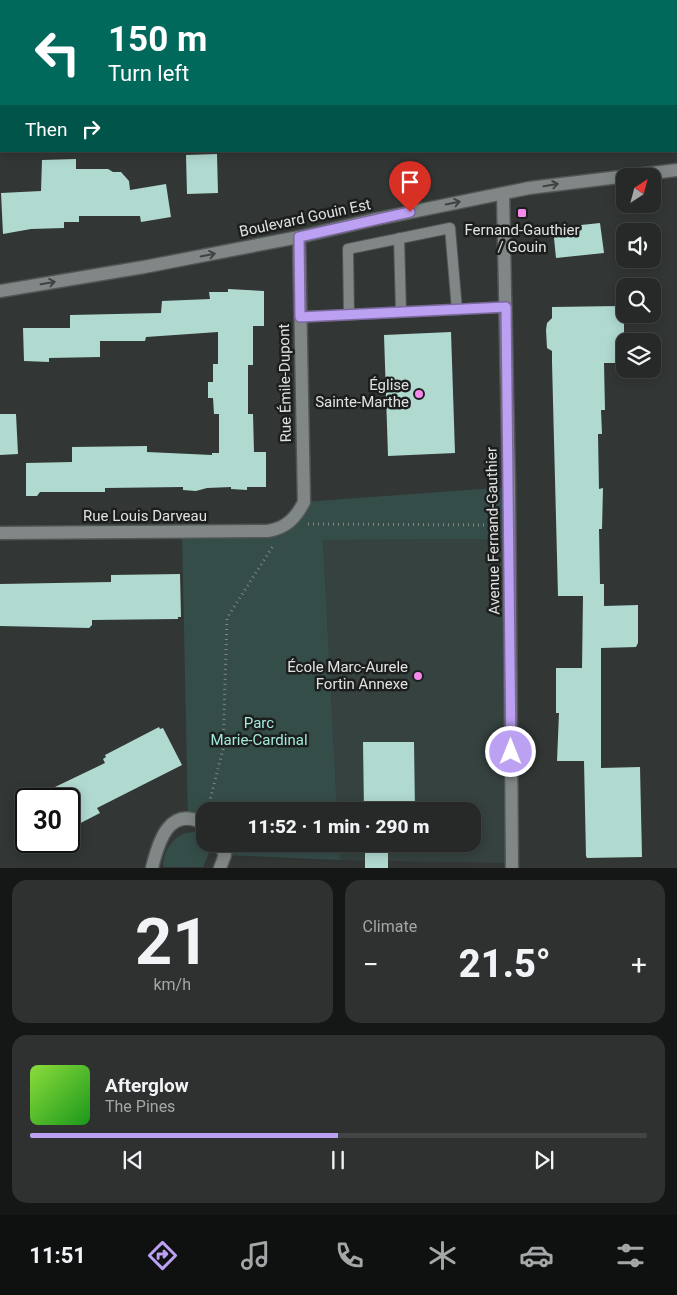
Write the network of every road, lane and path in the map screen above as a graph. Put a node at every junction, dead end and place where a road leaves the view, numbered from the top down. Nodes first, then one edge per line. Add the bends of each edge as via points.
1 (677, 170) edge
2 (503, 194) junction
3 (299, 237) junction
4 (400, 238) junction
5 (0, 291) edge
6 (506, 307) junction
7 (457, 310) junction
8 (401, 312) junction
9 (349, 315) junction
10 (300, 317) junction
11 (288, 524) junction
12 (510, 525) junction
13 (0, 533) edge
14 (209, 802) edge
15 (196, 820) edge
16 (223, 852) edge
17 (152, 868) edge
18 (220, 868) edge
19 (512, 868) edge

2 -> 1 street, Boulevard Gouin Est via 571,181
3 -> 2 street, Boulevard Gouin Est
2 - 6 street, Avenue Fernand-Gauthier
5 -> 3 street, Boulevard Gouin Est
3 - 10 street, Rue Émile-Dupont
4 - 7 lane via 450,228
4 - 8 lane
4 - 9 lane via 348,249
6 - 7 lane
6 - 12 street, Avenue Fernand-Gauthier
7 - 8 lane
8 - 9 lane
9 - 10 lane
10 - 11 street, Rue Émile-Dupont via 304,502
11 - 12 path
11 - 13 street, Rue Louis Darveau via 268,531
11 - 14 path via 227,618 223,749
12 - 19 street, Avenue Fernand-Gauthier
15 - 17 street via 188,817 175,820 167,830
16 - 18 street

